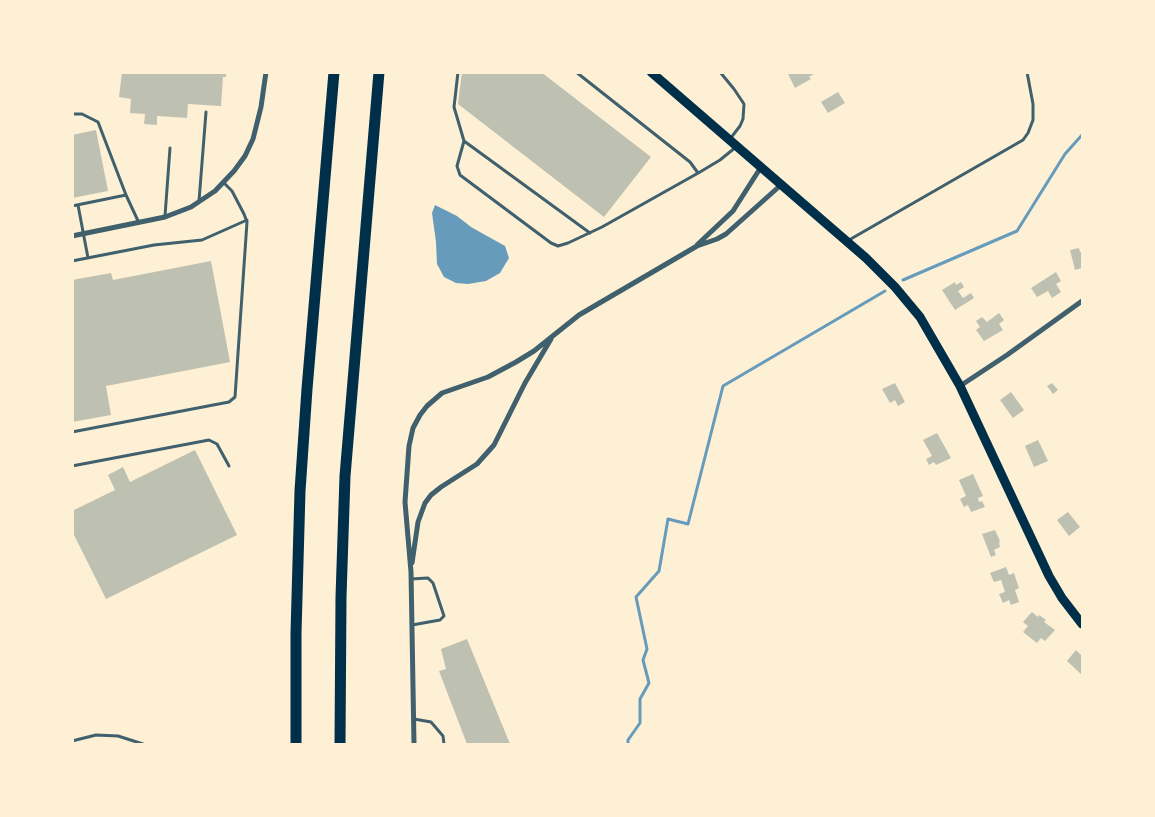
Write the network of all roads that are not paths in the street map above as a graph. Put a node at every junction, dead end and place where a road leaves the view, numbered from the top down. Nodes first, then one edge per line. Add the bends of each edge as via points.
1 (266, 72) edge
2 (334, 72) edge
3 (379, 72) edge
4 (458, 72) edge
5 (576, 72) edge
6 (651, 72) edge
7 (720, 72) edge
8 (1027, 72) edge
9 (206, 112) dead end
10 (72, 114) edge
11 (464, 141) junction
12 (734, 143) junction
13 (170, 148) dead end
14 (761, 167) junction
15 (698, 173) junction
16 (224, 182) junction
17 (782, 184) junction
18 (126, 195) junction
19 (200, 202) junction
20 (78, 205) junction
21 (72, 206) edge
22 (165, 217) junction
23 (247, 220) junction
24 (139, 223) junction
25 (590, 233) junction
26 (83, 234) junction
27 (72, 236) edge
28 (848, 241) junction
29 (697, 246) junction
30 (88, 258) junction
31 (72, 260) edge
32 (1082, 301) edge
33 (552, 336) junction
34 (960, 386) junction
35 (72, 432) edge
36 (72, 466) edge
37 (229, 466) dead end
38 (411, 572) junction
39 (411, 578) junction
40 (1082, 624) edge
41 (412, 625) junction
42 (414, 719) junction
43 (72, 741) edge
44 (143, 744) edge
45 (296, 744) edge
46 (340, 744) edge
47 (414, 744) edge
48 (444, 744) edge

1 - 16 street via 256,130 245,156
2 - 45 highway via 300,491
3 - 46 highway via 345,484
4 - 11 lane via 454,108
5 - 15 lane via 690,162
6 - 12 main road
7 - 12 lane via 745,108
8 - 28 lane via 1033,120 1022,140
9 - 19 lane
10 - 18 lane via 82,114 98,122
11 - 25 lane
11 - 25 lane via 457,166 460,175 551,244 561,246
12 - 14 main road
12 - 15 lane via 720,160
13 - 22 lane
14 - 17 main road
14 - 29 street via 733,211
15 - 25 lane
16 - 19 street
16 - 23 lane
17 - 28 main road
17 - 29 street via 735,228
18 - 20 lane
18 - 24 lane
19 - 22 street
20 - 21 lane
20 - 26 lane
22 - 24 street
23 - 30 lane via 202,240 154,245
23 - 35 lane via 237,392 234,398 229,402
24 - 26 street
26 - 27 street
26 - 30 lane
28 - 34 main road via 895,286 920,317
29 - 33 street via 580,315
30 - 31 lane
32 - 34 street
33 - 38 street via 494,445 465,473 431,495 425,504 418,522
33 - 38 street via 497,373 442,393 420,415 411,434 406,463 405,507
34 - 40 main road via 1049,576
36 - 37 lane via 208,440 217,444
38 - 39 street
39 - 41 street
39 - 41 lane via 428,578 433,583 444,616 440,620
41 - 42 street
42 - 47 street
42 - 48 lane via 431,722 443,736
43 - 44 lane via 96,735 118,736

